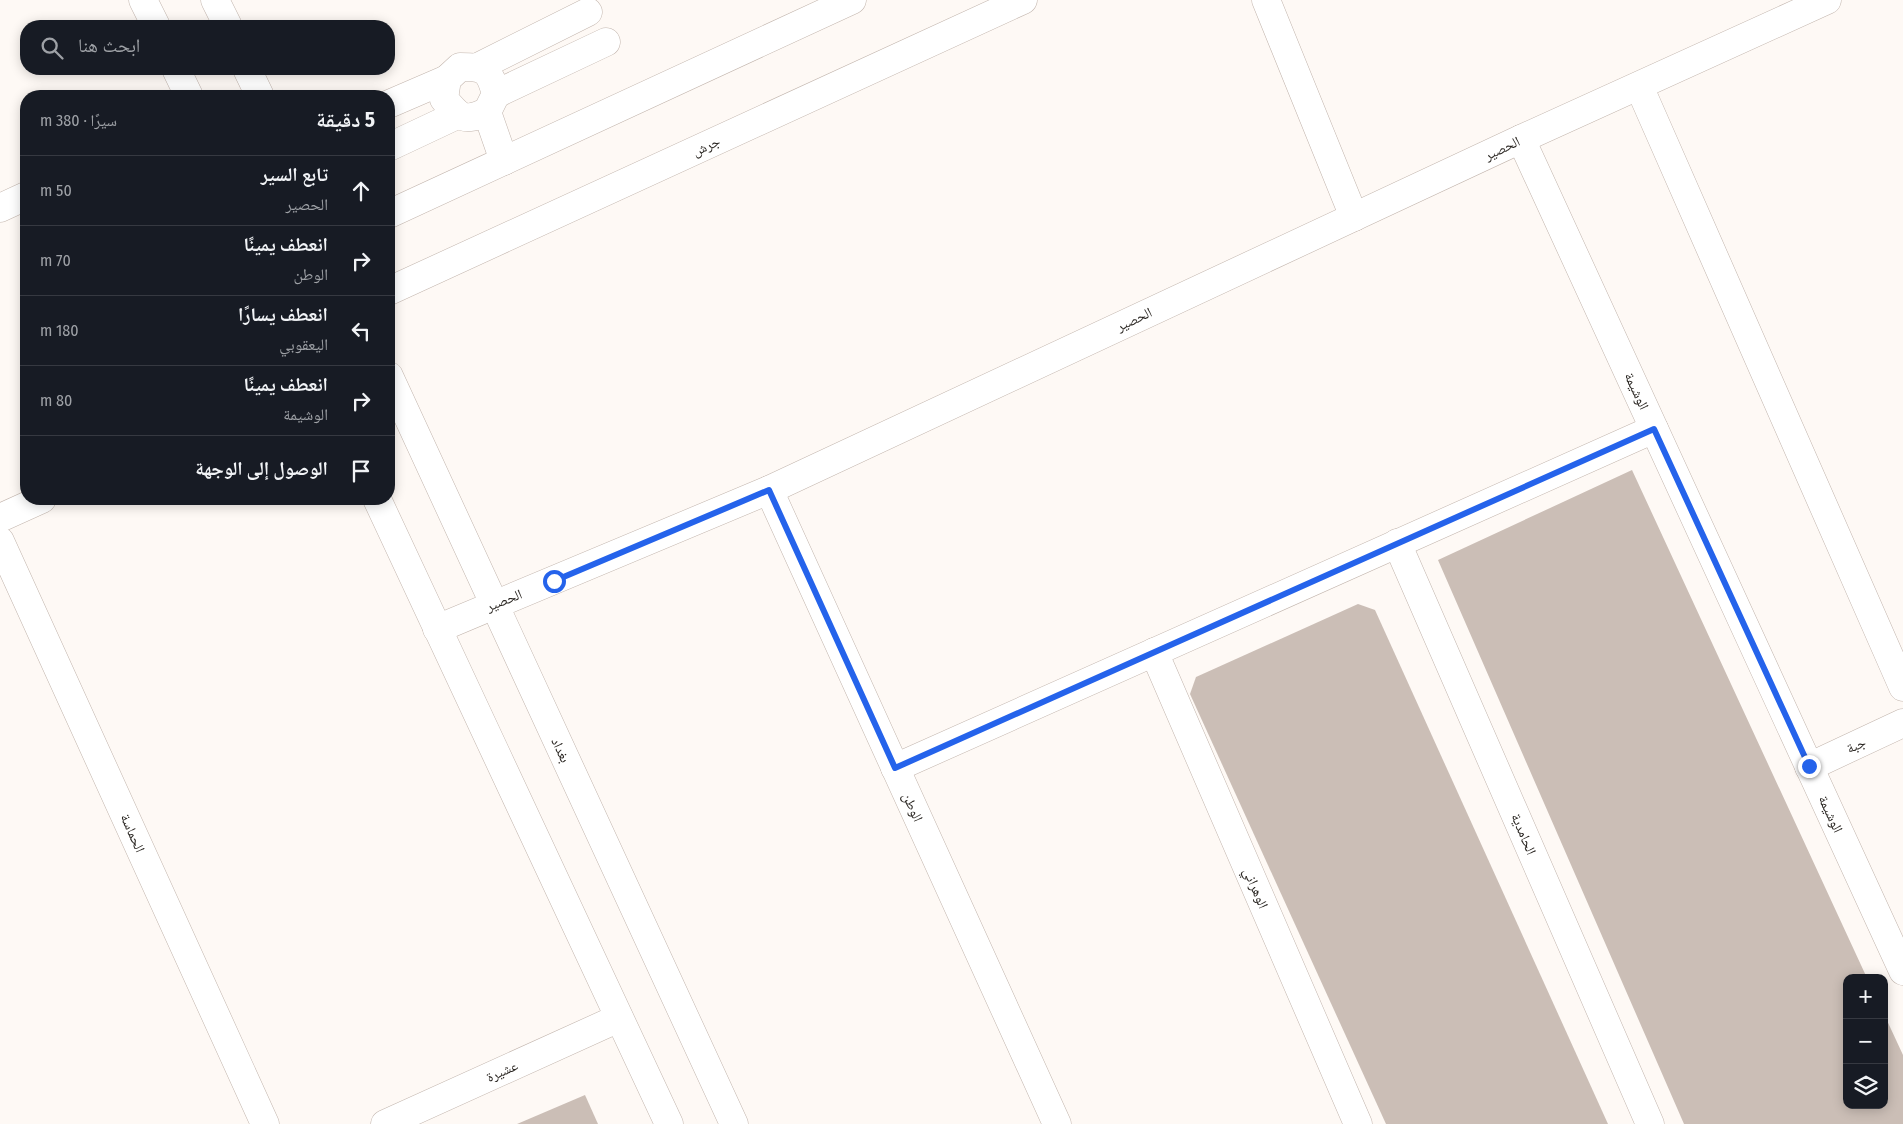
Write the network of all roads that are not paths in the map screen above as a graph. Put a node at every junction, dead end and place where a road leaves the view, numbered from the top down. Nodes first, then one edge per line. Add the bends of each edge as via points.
1 (143, 0) edge
2 (216, 0) edge
3 (852, 0) edge
4 (1024, 0) edge
5 (1266, 0) edge
6 (1827, 0) edge
7 (588, 12) dead end
8 (153, 20) edge
9 (225, 20) edge
10 (606, 42) dead end
11 (478, 67) junction
12 (179, 75) edge
13 (250, 75) edge
14 (447, 78) junction
15 (1639, 86) junction
16 (186, 90) edge
17 (257, 90) edge
18 (395, 101) edge
19 (492, 103) junction
20 (457, 115) junction
21 (1521, 139) junction
22 (395, 144) edge
23 (504, 161) junction
24 (20, 199) edge
25 (0, 208) edge
26 (395, 211) edge
27 (1354, 217) junction
28 (395, 288) edge
29 (395, 389) edge
30 (1654, 429) junction
31 (769, 490) junction
32 (29, 505) edge
33 (379, 505) edge
34 (0, 518) edge
35 (0, 541) edge
36 (1397, 543) junction
37 (493, 605) junction
38 (437, 629) junction
39 (1154, 652) junction
40 (1903, 687) edge
41 (1903, 723) edge
42 (1809, 766) junction
43 (895, 768) junction
44 (1903, 971) edge
45 (619, 1018) junction
46 (265, 1124) edge
47 (386, 1124) edge
48 (669, 1124) edge
49 (734, 1124) edge
50 (1057, 1124) edge
51 (1358, 1124) edge
52 (1650, 1124) edge

1 - 8 street
2 - 9 street
3 - 23 street
4 - 28 street, جرش
5 - 27 street
6 - 15 street, الحصير
7 - 11 street
10 - 19 street
11 - 14 street via 460,67
11 - 19 street via 492,77
12 - 16 street
13 - 17 street
14 - 18 street
14 - 20 street via 444,99
15 - 21 street, الحصير
15 - 40 street
19 - 20 street via 472,118
19 - 23 street
20 - 22 street
21 - 27 street, الحصير
21 - 30 street, الوشيمة
23 - 26 street
24 - 25 street
27 - 31 street, الحصير
29 - 37 street, بغداد
30 - 36 street
30 - 42 street, الوشيمة
31 - 37 street, الحصير
31 - 43 street, الوطن
32 - 34 street
33 - 38 street
35 - 46 street, الحماسة
36 - 39 street
36 - 52 street, الحامدية
37 - 38 street, الحصير
37 - 49 street, بغداد
38 - 45 street
39 - 43 street
39 - 51 street, الوهراني
41 - 42 street, جبة
42 - 44 street, الوشيمة
43 - 50 street, الوطن
45 - 47 street, عشيرة
45 - 48 street

